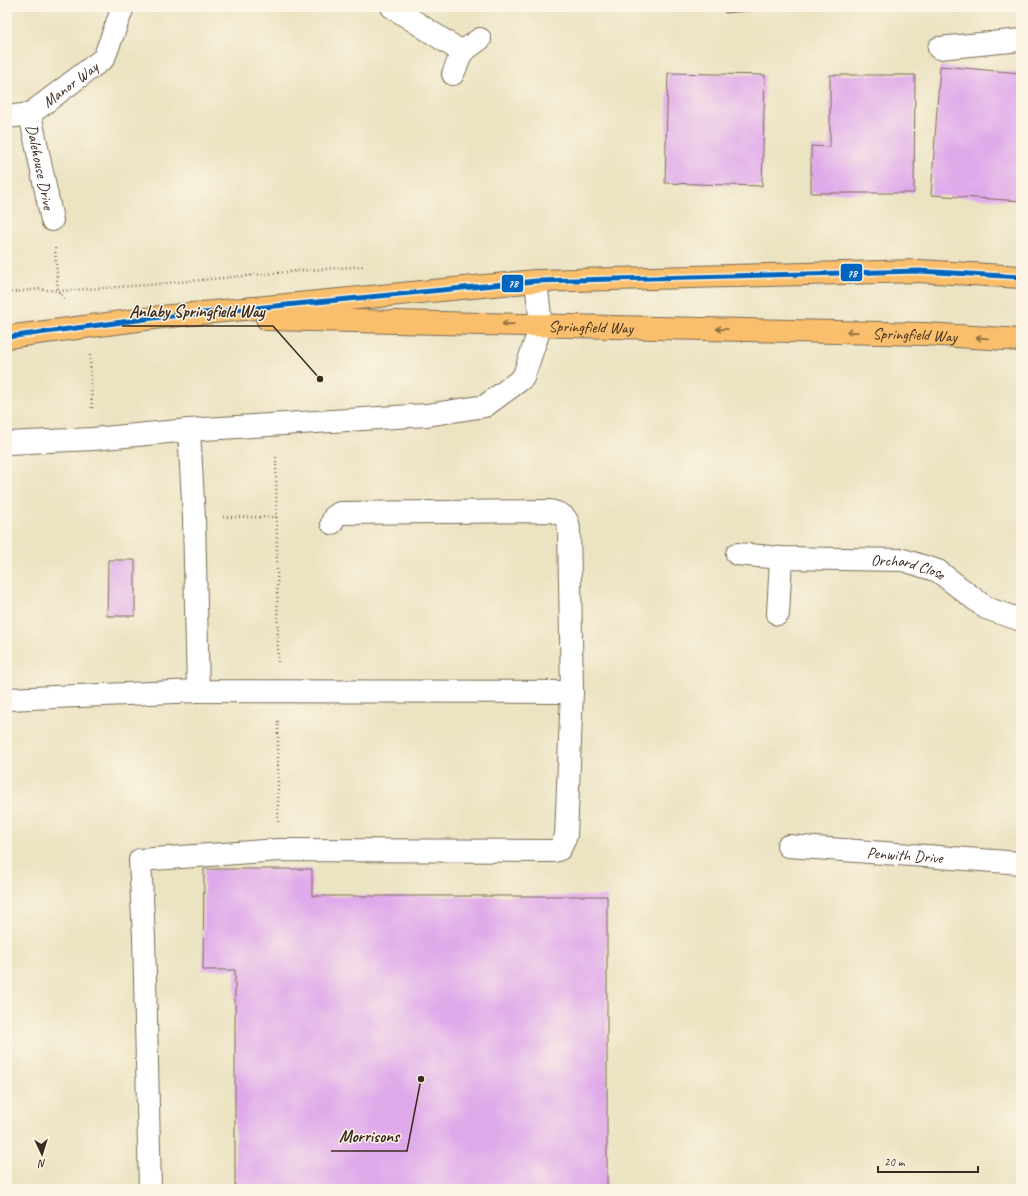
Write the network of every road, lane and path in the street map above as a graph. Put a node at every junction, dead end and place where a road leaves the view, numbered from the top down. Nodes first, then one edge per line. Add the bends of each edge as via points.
1 (123, 7) edge
2 (392, 7) edge
3 (480, 39) dead end
4 (1021, 40) edge
5 (939, 48) dead end
6 (462, 52) junction
7 (453, 74) dead end
8 (30, 114) junction
9 (7, 117) edge
10 (52, 220) joint
11 (1021, 277) edge
12 (536, 282) junction
13 (7, 293) edge
14 (161, 317) junction
15 (541, 325) junction
16 (88, 327) junction
17 (7, 337) edge
18 (1021, 340) edge
19 (276, 424) junction
20 (189, 430) junction
21 (93, 439) junction
22 (7, 443) edge
23 (277, 517) junction
24 (194, 518) junction
25 (332, 523) dead end
26 (737, 554) dead end
27 (781, 558) junction
28 (778, 614) dead end
29 (1021, 620) edge
30 (198, 691) junction
31 (278, 692) junction
32 (572, 692) junction
33 (7, 699) edge
34 (788, 846) dead end
35 (278, 850) junction
36 (1021, 863) edge
37 (150, 1189) edge

1 - 8 street, Manor Way via 104,58
2 - 6 street
3 - 6 street
4 - 5 street
6 - 7 street
8 - 9 street, Manor Way
8 - 10 street, Dalehouse Drive
10 - 13 path via 58,291 39,289
11 - 12 main road, Springfield Way via 919,271
12 - 14 main road, Springfield Way
12 - 15 street
15 -> 14 main road, Springfield Way
14 - 16 main road, Springfield Way
18 -> 15 main road, Springfield Way via 925,334
15 - 19 street via 523,378 485,406 427,415
16 - 17 main road, Springfield Way
16 - 21 path
19 - 20 street
19 - 23 path
20 - 21 street
20 - 24 street
21 - 22 street
23 - 24 path
23 - 31 path
24 - 30 street
25 - 32 street via 334,516 340,513 551,511 565,516 569,528
26 - 27 street, Orchard Close
27 - 28 street
27 - 29 street, Orchard Close via 902,560 938,571 986,608
30 - 31 street
30 - 33 street
31 - 32 street
31 - 35 path
32 - 35 street via 566,836 560,849 554,852
34 - 36 street, Penwith Drive
35 - 37 street via 140,860

